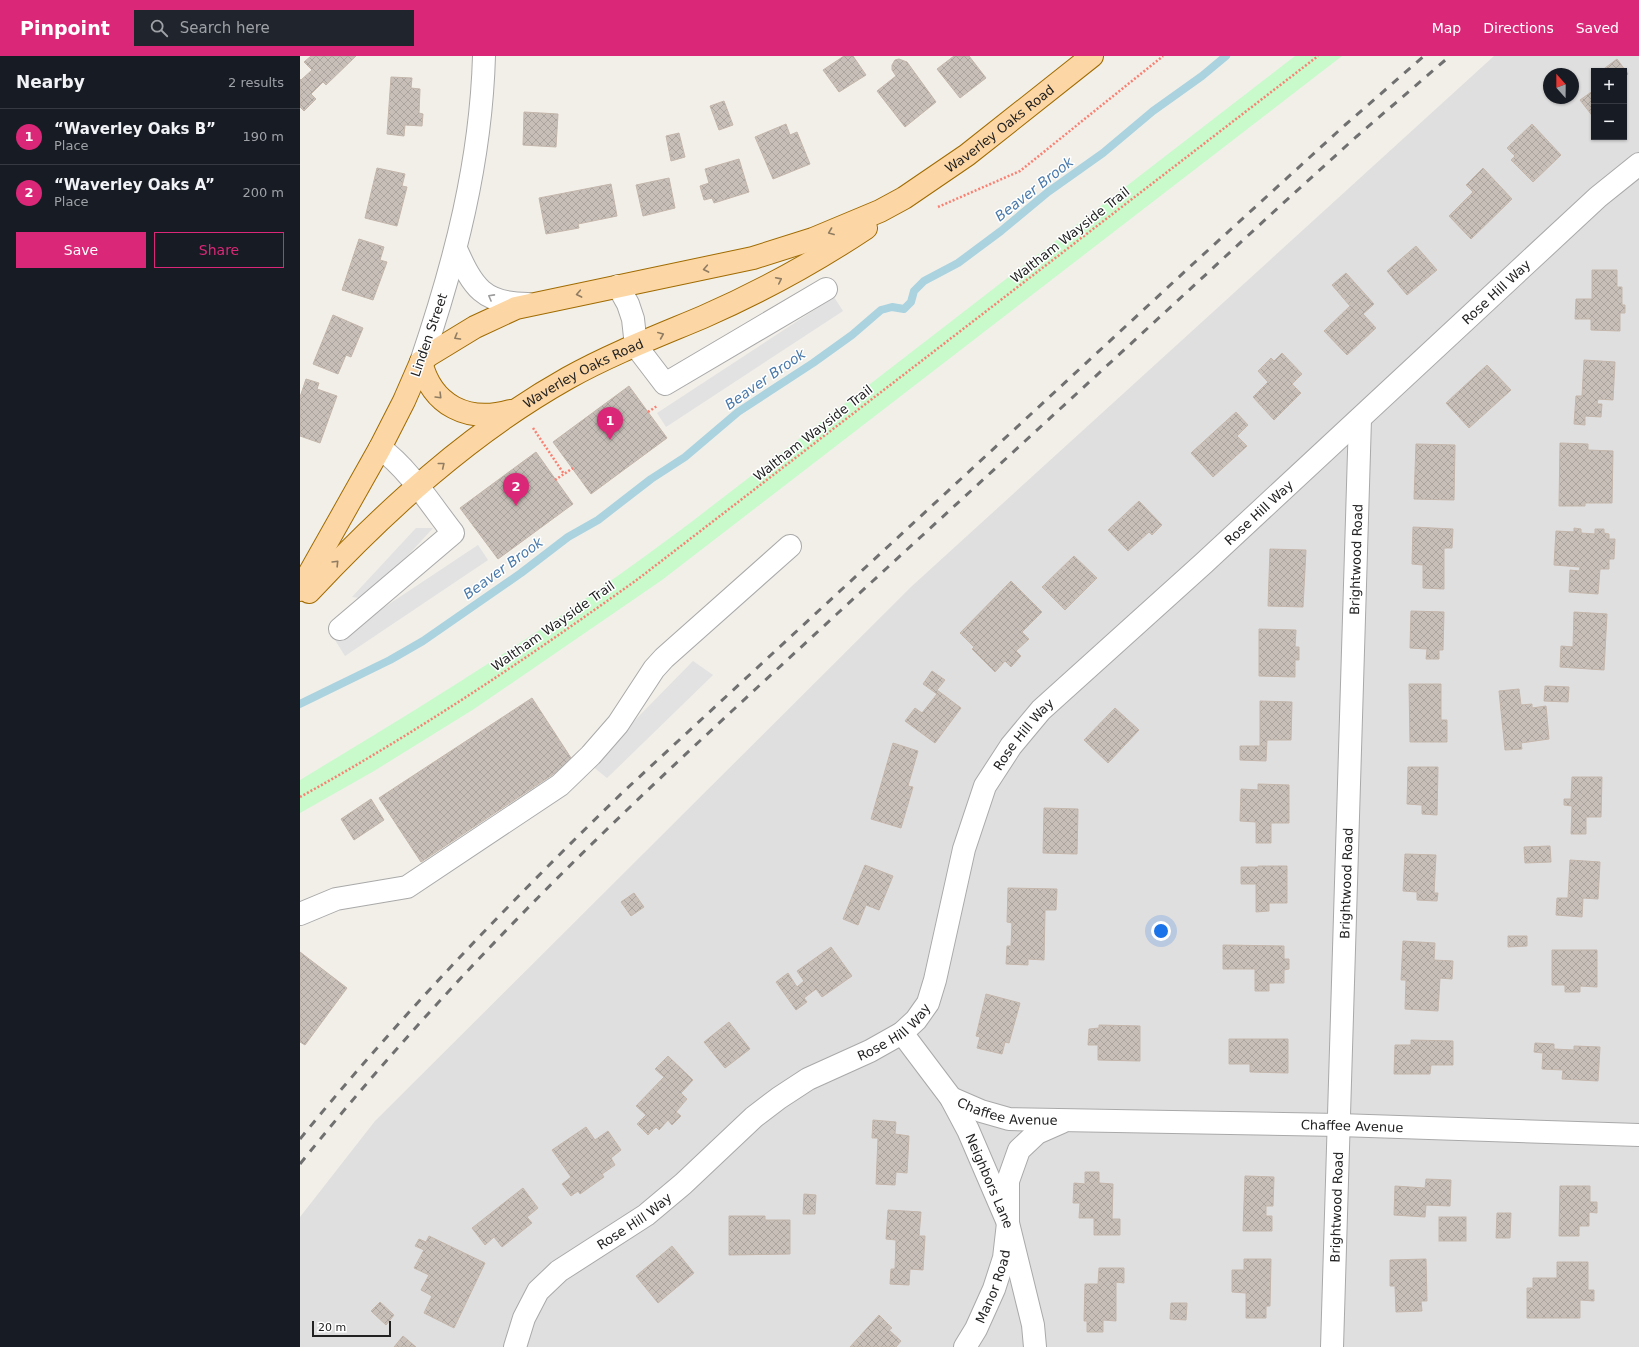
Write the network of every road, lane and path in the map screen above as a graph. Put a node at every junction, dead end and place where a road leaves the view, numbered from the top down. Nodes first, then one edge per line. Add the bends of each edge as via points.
1 (484, 56) edge
2 (1092, 56) edge
3 (1163, 56) edge
4 (1318, 56) edge
5 (1639, 164) edge
6 (904, 198) junction
7 (936, 208) dead end
8 (456, 249) junction
9 (618, 286) junction
10 (826, 289) dead end
11 (528, 304) junction
12 (636, 346) junction
13 (421, 362) junction
14 (516, 410) junction
15 (1360, 419) junction
16 (533, 428) dead end
17 (380, 448) junction
18 (573, 468) dead end
19 (564, 474) junction
20 (555, 480) dead end
21 (417, 486) junction
22 (790, 546) dead end
23 (300, 590) edge
24 (300, 601) edge
25 (340, 629) dead end
26 (300, 797) edge
27 (300, 914) edge
28 (902, 1033) junction
29 (951, 1098) junction
30 (1065, 1120) junction
31 (1339, 1125) junction
32 (1639, 1135) edge
33 (1008, 1222) junction
34 (514, 1347) edge
35 (965, 1347) edge
36 (1035, 1347) edge
37 (1332, 1347) edge

1 - 8 street, Linden Street via 478,142
2 - 6 main road, Waverley Oaks Road via 988,139
3 - 7 path via 1020,172
4 - 26 path, Waltham Wayside Trail via 638,579 472,694
5 - 15 street, Rose Hill Way via 1598,197
6 -> 9 main road, Waverley Oaks Road via 857,221 775,252 720,266
12 -> 6 main road, Waverley Oaks Road via 705,316 804,267 871,225
11 -> 8 street via 502,302 487,295 473,283
8 - 13 street, Linden Street
9 -> 11 main road, Waverley Oaks Road
9 - 12 street via 633,319
10 - 12 street via 665,384
11 -> 13 main road, Waverley Oaks Road via 475,327
12 - 14 main road, Waverley Oaks Road via 569,378
13 -> 14 main road via 426,378 435,392 457,409 482,416
13 - 17 main road, Linden Street
21 -> 14 main road, Waverley Oaks Road
15 - 28 street, Rose Hill Way via 1041,710 1010,746 985,786 964,849 928,1002 916,1020
15 - 31 street, Brightwood Road
16 - 19 path
17 - 21 street via 398,463
17 - 23 main road, Linden Street
18 - 19 path
19 - 20 path
24 -> 21 main road, Waverley Oaks Road via 352,547
21 - 25 street via 454,533
22 - 27 street via 664,658 618,724 560,785 407,887 336,899
28 - 29 street, Neighbors Lane
28 - 34 street, Rose Hill Way via 870,1051 808,1079 779,1098 646,1215 559,1271 538,1291 524,1318
29 - 30 street, Chaffee Avenue via 981,1111 1009,1119
29 - 33 street, Neighbors Lane via 968,1130
30 - 31 street, Chaffee Avenue
30 - 33 street, Chaffee Avenue via 1038,1133 1019,1150 1008,1181
31 - 32 street, Chaffee Avenue
31 - 37 street, Brightwood Road
33 - 35 street, Manor Road via 1004,1258 994,1289
33 - 36 street, Neighbors Lane via 1033,1325

